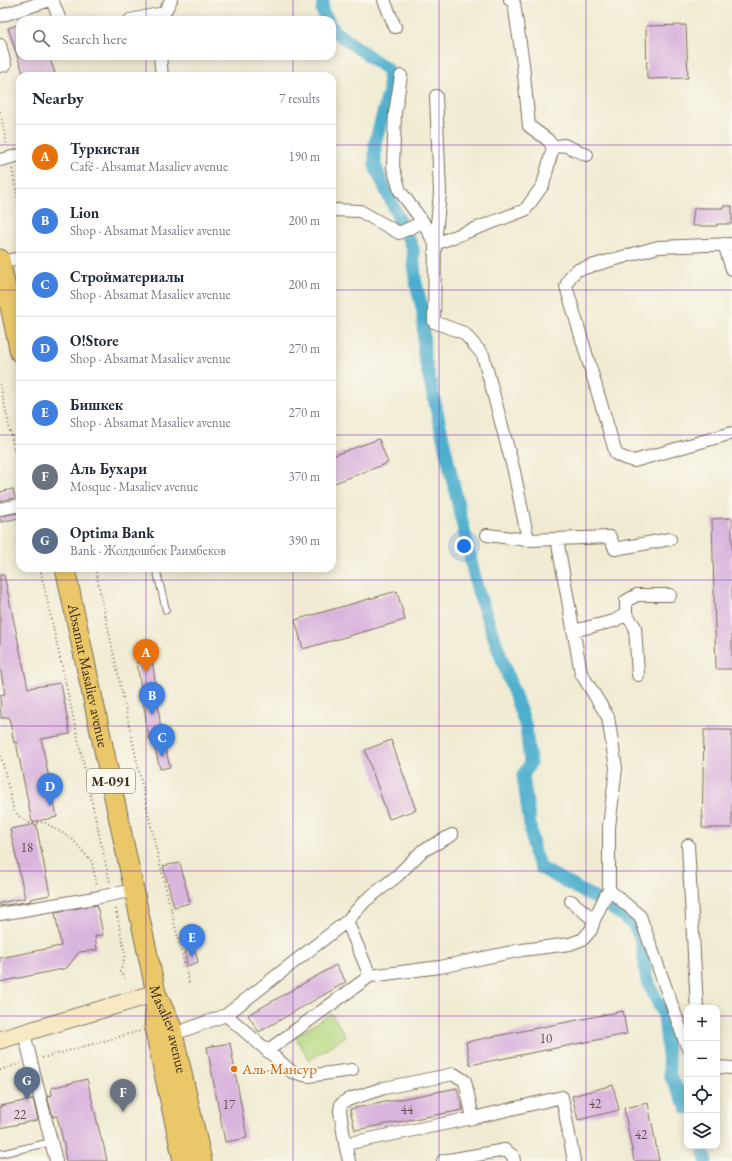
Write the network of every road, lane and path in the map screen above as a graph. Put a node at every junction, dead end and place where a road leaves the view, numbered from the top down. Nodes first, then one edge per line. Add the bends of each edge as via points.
1 (51, 0) edge
2 (171, 0) edge
3 (384, 0) edge
4 (510, 0) edge
5 (0, 16) edge
6 (58, 16) edge
7 (158, 16) edge
8 (395, 27) dead end
9 (0, 45) edge
10 (160, 60) edge
11 (0, 66) edge
12 (162, 72) edge
13 (401, 76) dead end
14 (436, 96) dead end
15 (0, 112) edge
16 (553, 147) junction
17 (587, 155) dead end
18 (10, 158) edge
19 (16, 189) edge
20 (336, 210) edge
21 (423, 222) junction
22 (435, 244) junction
23 (728, 244) edge
24 (16, 259) edge
25 (0, 261) edge
26 (732, 269) edge
27 (4, 294) edge
28 (16, 338) edge
29 (0, 384) edge
30 (732, 433) edge
31 (16, 458) edge
32 (16, 506) edge
33 (0, 509) edge
34 (487, 535) dead end
35 (557, 539) junction
36 (670, 539) dead end
37 (528, 540) junction
38 (41, 572) edge
39 (66, 572) edge
40 (96, 572) edge
41 (157, 572) edge
42 (670, 595) dead end
43 (166, 610) dead end
44 (626, 614) junction
45 (573, 631) junction
46 (638, 675) dead end
47 (0, 752) edge
48 (452, 835) dead end
49 (688, 845) dead end
50 (134, 890) junction
51 (607, 894) junction
52 (113, 895) junction
53 (100, 897) junction
54 (571, 901) dead end
55 (0, 914) edge
56 (596, 915) junction
57 (347, 921) junction
58 (370, 976) junction
59 (125, 978) dead end
60 (189, 983) dead end
61 (156, 994) junction
62 (697, 1005) edge
63 (226, 1015) junction
64 (140, 1031) dead end
65 (24, 1033) junction
66 (174, 1034) junction
67 (0, 1040) edge
68 (685, 1041) edge
69 (267, 1051) junction
70 (31, 1061) junction
71 (720, 1067) edge
72 (732, 1068) edge
73 (0, 1070) edge
74 (352, 1070) dead end
75 (473, 1118) junction
76 (51, 1142) junction
77 (345, 1144) junction
78 (0, 1154) edge
79 (56, 1161) edge
80 (183, 1161) edge
81 (202, 1161) edge
82 (348, 1161) edge
83 (443, 1161) edge
84 (514, 1161) edge
85 (574, 1161) edge

1 - 5 street
1 - 6 street
2 - 7 street via 164,13
3 - 8 street
4 - 16 street via 514,2 529,126
9 - 11 street via 5,65
10 - 12 street
13 - 21 street via 395,113 393,167 400,191
14 - 22 street via 440,193
15 - 18 path
16 - 17 street via 564,145
16 - 22 street via 543,185 525,210
18 - 19 path
20 - 21 street via 360,212 398,234
21 - 22 street
22 - 37 street via 434,322 464,333 483,355 514,471
23 - 26 street
23 - 30 street via 658,247 577,270 566,286 616,454 634,461
24 - 25 street
25 - 27 main road
27 - 28 main road
29 - 31 path
32 - 33 street
34 - 37 street
35 - 36 street via 610,537 615,549
35 - 37 street
35 - 45 street
38 - 52 path
39 - 50 main road, Absamat Masaliev avenue / М-091
40 - 60 path via 154,840
41 - 43 lane
42 - 44 street via 637,595 626,601
44 - 45 street via 614,622
44 - 46 street via 635,627
45 - 51 street via 581,673 608,716 616,768
47 - 53 path via 14,811 28,823 44,822 72,839 92,862
48 - 57 street via 422,851 398,876 365,901
49 - 62 street
50 - 52 street
50 - 61 main road, Absamat Masaliev avenue / М-091
51 - 56 street
51 - 68 street via 640,916
52 - 53 street
52 - 59 path via 125,955 120,972
53 - 55 street
54 - 56 street
56 - 58 street via 591,930 583,939 570,944 522,950 440,967
57 - 58 street
57 - 63 street
58 - 69 street
61 - 65 main road
61 - 66 main road, Masaliev avenue / М-091
61 - 80 main road, Masaliev avenue / М-091 via 154,1027
63 - 66 street
63 - 69 street
64 - 70 path
65 - 67 main road
65 - 70 street
66 - 81 main road, Masaliev avenue / М-091
69 - 74 street via 292,1072 308,1076
70 - 73 path
70 - 76 street
71 - 72 street
75 - 77 street
75 - 77 street via 465,1081 454,1074 384,1088 341,1104
75 - 85 street via 562,1096
76 - 78 lane
76 - 79 street
77 - 82 street
83 - 84 street via 505,1150 513,1156

